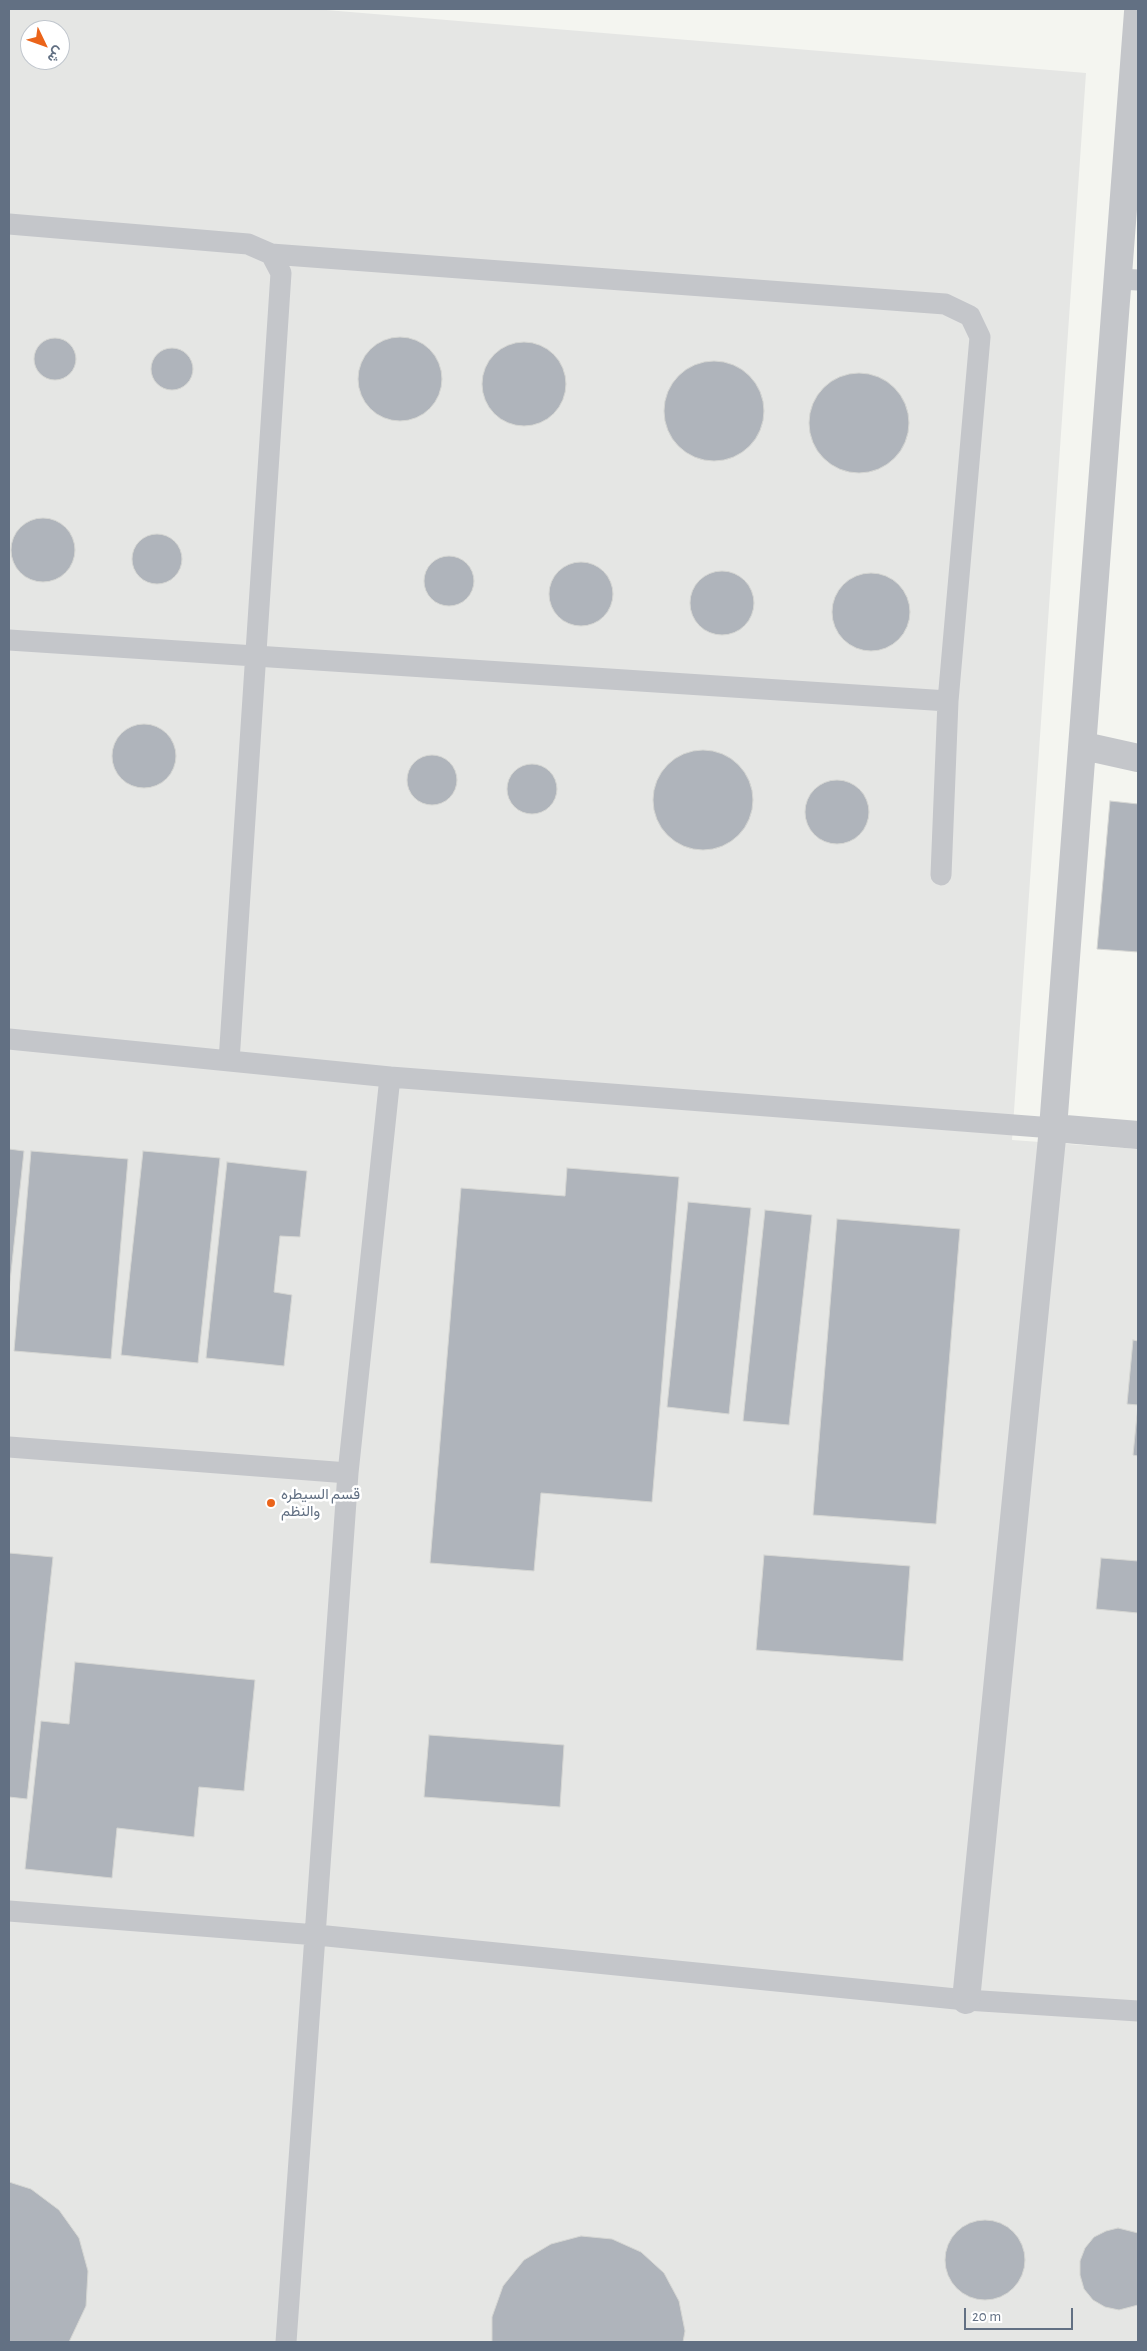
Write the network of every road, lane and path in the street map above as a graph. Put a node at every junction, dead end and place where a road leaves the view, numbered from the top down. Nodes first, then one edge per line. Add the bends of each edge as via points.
1 (1138, 12) edge
2 (9, 224) edge
3 (271, 254) junction
4 (1128, 280) edge
5 (9, 640) edge
6 (256, 656) junction
7 (948, 701) junction
8 (1084, 746) junction
9 (1138, 758) edge
10 (941, 875) dead end
11 (9, 1039) edge
12 (229, 1061) junction
13 (390, 1077) junction
14 (1053, 1128) junction
15 (1138, 1135) edge
16 (9, 1447) edge
17 (348, 1472) junction
18 (9, 1911) edge
19 (317, 1935) junction
20 (966, 2000) junction
21 (1138, 2011) edge
22 (286, 2342) edge

1 - 4 street
2 - 3 lane via 248,244
3 - 6 lane via 281,273
3 - 7 lane via 945,304 970,316 980,337
4 - 8 street
5 - 6 lane
6 - 7 lane
6 - 12 lane
7 - 10 lane
8 - 9 street
8 - 14 street
11 - 12 lane
12 - 13 lane
13 - 14 lane
13 - 17 lane
14 - 15 street
14 - 20 street
16 - 17 lane
17 - 19 lane
18 - 19 lane
19 - 20 lane
19 - 22 lane
20 - 21 lane

